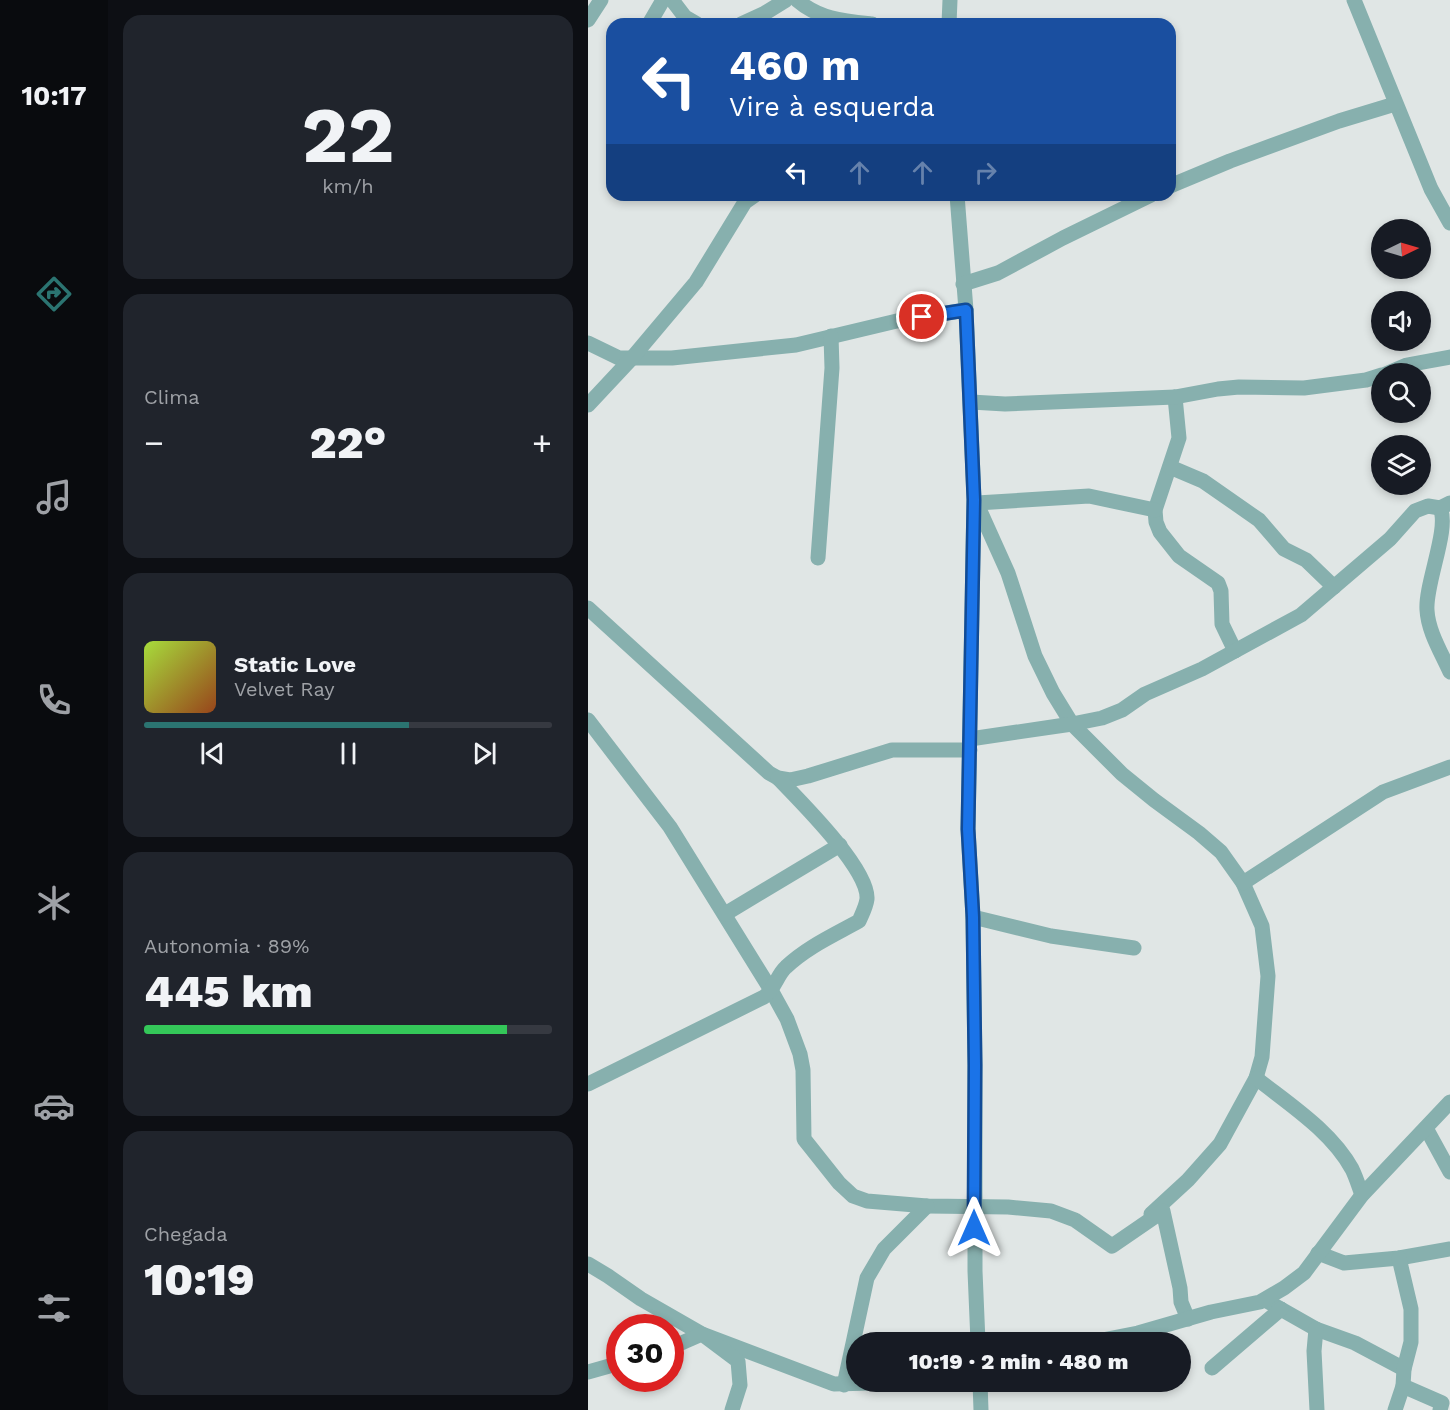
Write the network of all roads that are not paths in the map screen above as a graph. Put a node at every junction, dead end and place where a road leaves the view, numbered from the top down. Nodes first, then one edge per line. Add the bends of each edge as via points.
1 (601, 0) edge
2 (663, 0) edge
3 (672, 0) edge
4 (786, 0) edge
5 (797, 0) edge
6 (950, 0) edge
7 (1354, 0) edge
8 (652, 18) edge
9 (688, 18) edge
10 (764, 18) edge
11 (833, 18) edge
12 (950, 18) edge
13 (588, 20) edge
14 (1395, 104) junction
15 (1176, 184) edge
16 (742, 201) edge
17 (957, 201) edge
18 (1139, 201) edge
19 (1450, 223) edge
20 (963, 284) junction
21 (966, 310) junction
22 (831, 336) junction
23 (588, 344) edge
24 (1450, 357) edge
25 (632, 358) junction
26 (1418, 363) edge
27 (1371, 378) edge
28 (1175, 397) junction
29 (971, 402) junction
30 (588, 405) edge
31 (1170, 467) junction
32 (975, 501) junction
33 (1445, 506) edge
34 (1155, 510) junction
35 (818, 558) dead end
36 (1334, 586) junction
37 (588, 608) edge
38 (1235, 651) junction
39 (1450, 672) edge
40 (588, 720) edge
41 (1072, 724) junction
42 (970, 745) junction
43 (1450, 767) edge
44 (778, 778) junction
45 (840, 845) junction
46 (1243, 883) junction
47 (725, 914) junction
48 (973, 917) junction
49 (1134, 948) dead end
50 (771, 990) junction
51 (1256, 1078) junction
52 (588, 1084) edge
53 (1450, 1102) edge
54 (1426, 1128) junction
55 (1450, 1172) edge
56 (1362, 1195) junction
57 (927, 1206) junction
58 (974, 1206) junction
59 (1112, 1246) junction
60 (1450, 1249) edge
61 (1318, 1253) junction
62 (1399, 1258) junction
63 (588, 1264) edge
64 (1265, 1300) junction
65 (1281, 1310) junction
66 (1188, 1319) junction
67 (1316, 1329) junction
68 (978, 1332) edge
69 (1142, 1332) edge
70 (702, 1334) junction
71 (684, 1342) edge
72 (606, 1367) edge
73 (1212, 1368) dead end
74 (1404, 1369) junction
75 (588, 1372) edge
76 (844, 1385) joint
77 (1403, 1386) junction
78 (980, 1392) edge
79 (732, 1410) edge
80 (981, 1410) edge
81 (1317, 1410) edge
82 (1395, 1410) edge
83 (1440, 1410) edge

1 - 13 street
2 - 8 street
3 - 9 street
4 - 10 street
5 - 11 street via 810,11
6 - 12 street
7 - 14 street
14 - 15 street via 1339,121
14 - 19 street
16 - 25 street via 696,282
17 - 20 street
18 - 20 street via 998,273
20 - 21 street
21 - 22 street
21 - 29 street
22 - 25 street via 796,345 672,358
22 - 35 street
23 - 25 street via 619,358
24 - 26 street
25 - 30 street
27 - 28 street via 1304,388 1239,387
28 - 29 street
28 - 31 street via 1179,438
29 - 32 street
31 - 34 street
31 - 36 street via 1203,481 1260,520 1284,549 1306,560
32 - 34 street via 1089,496
32 - 41 street via 1012,583 1035,656
32 - 42 street
33 - 36 street via 1415,511 1390,539
33 - 39 street via 1427,608 1429,624
34 - 38 street via 1160,532 1179,556 1218,583 1222,624
36 - 38 street via 1301,615
37 - 44 street
38 - 41 street via 1145,694 1122,710
40 - 47 street via 670,827
41 - 42 street
41 - 46 street via 1122,774 1221,852
42 - 44 street via 892,750 808,776
42 - 48 street via 968,829
43 - 46 street via 1383,792
44 - 45 street
45 - 47 street
45 - 50 street via 861,878 867,898 859,921 810,948 784,968
46 - 51 street via 1262,926 1268,976 1262,1057
47 - 50 street
48 - 49 street via 1051,936
48 - 58 street
50 - 52 street via 760,1000
50 - 57 street via 800,1054 804,1139 810,1148 853,1196 867,1201
51 - 56 street via 1323,1132 1353,1170
51 - 59 street via 1220,1144 1188,1180
53 - 54 street
54 - 55 street
54 - 56 street
56 - 61 street
57 - 58 street
57 - 76 street via 884,1249 867,1278
58 - 59 street via 1051,1211 1075,1220
58 - 68 street
59 - 66 street via 1163,1211
60 - 62 street
61 - 62 street via 1344,1263
61 - 64 street via 1304,1273
62 - 74 street via 1411,1309 1411,1342
63 - 70 street
64 - 65 street
64 - 66 street
65 - 67 street
65 - 73 street
66 - 69 street
67 - 74 street via 1355,1343
67 - 81 street
70 - 71 street
70 - 76 street
70 - 79 street via 738,1361 740,1385
72 - 75 street
74 - 77 street
77 - 82 street
77 - 83 street via 1442,1403
78 - 80 street

